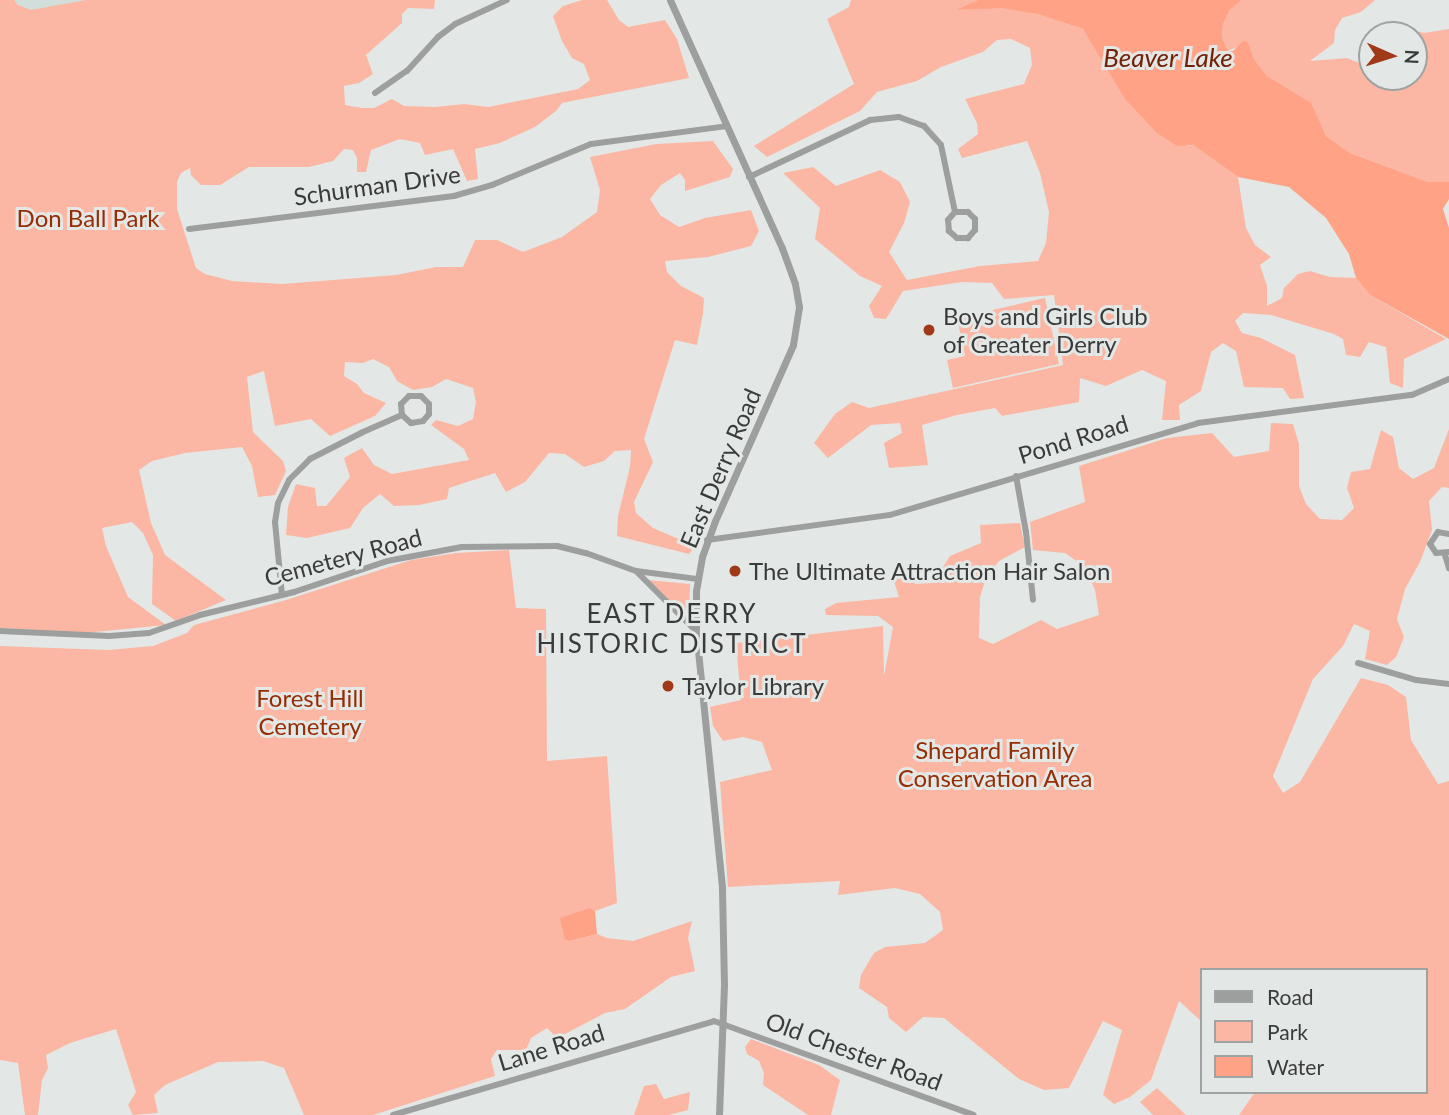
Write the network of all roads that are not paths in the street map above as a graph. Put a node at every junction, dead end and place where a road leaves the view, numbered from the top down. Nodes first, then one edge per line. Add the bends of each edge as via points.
1 (507, 0) edge
2 (670, 0) edge
3 (375, 93) dead end
4 (727, 126) junction
5 (749, 177) junction
6 (955, 212) junction
7 (190, 229) dead end
8 (1449, 379) edge
9 (402, 415) junction
10 (1016, 476) junction
11 (1449, 534) edge
12 (708, 540) junction
13 (1447, 554) edge
14 (1449, 568) edge
15 (636, 571) junction
16 (698, 579) junction
17 (282, 595) junction
18 (1033, 600) dead end
19 (0, 631) edge
20 (696, 631) junction
21 (1358, 663) dead end
22 (1449, 684) edge
23 (721, 1023) junction
24 (393, 1115) edge
25 (719, 1115) edge
26 (974, 1115) edge

1 - 3 street via 447,30 407,71
2 - 4 street, East Derry Road
4 - 5 street, East Derry Road
4 - 7 street, Schurman Drive via 591,144 454,196
5 - 6 street via 870,120 899,117 924,126 941,145
5 - 12 street, East Derry Road via 793,276 799,322 791,352
6 - 6 street via 948,220 949,231 957,239 968,238 975,230 975,219 968,212
8 - 10 street, Pond Road via 1412,395 1198,423
9 - 9 street via 411,423 420,422 429,414 429,404 421,396 410,396 401,404
9 - 17 street via 310,459 289,480 275,522
10 - 12 street, Pond Road via 890,516
10 - 18 street
11 - 13 street via 1438,532 1430,541 1434,552
12 - 16 street, East Derry Road
13 - 14 street
15 - 16 street, Cemetery Road
15 - 17 street, Cemetery Road via 556,547 463,547 387,561
15 - 20 street
16 - 20 street, East Derry Road
17 - 19 street, Cemetery Road via 130,636
20 - 23 street, East Derry Road via 721,865
21 - 22 street via 1416,680
23 - 24 street, Lane Road via 686,1027
23 - 25 street, East Derry Road
23 - 26 street, Old Chester Road

